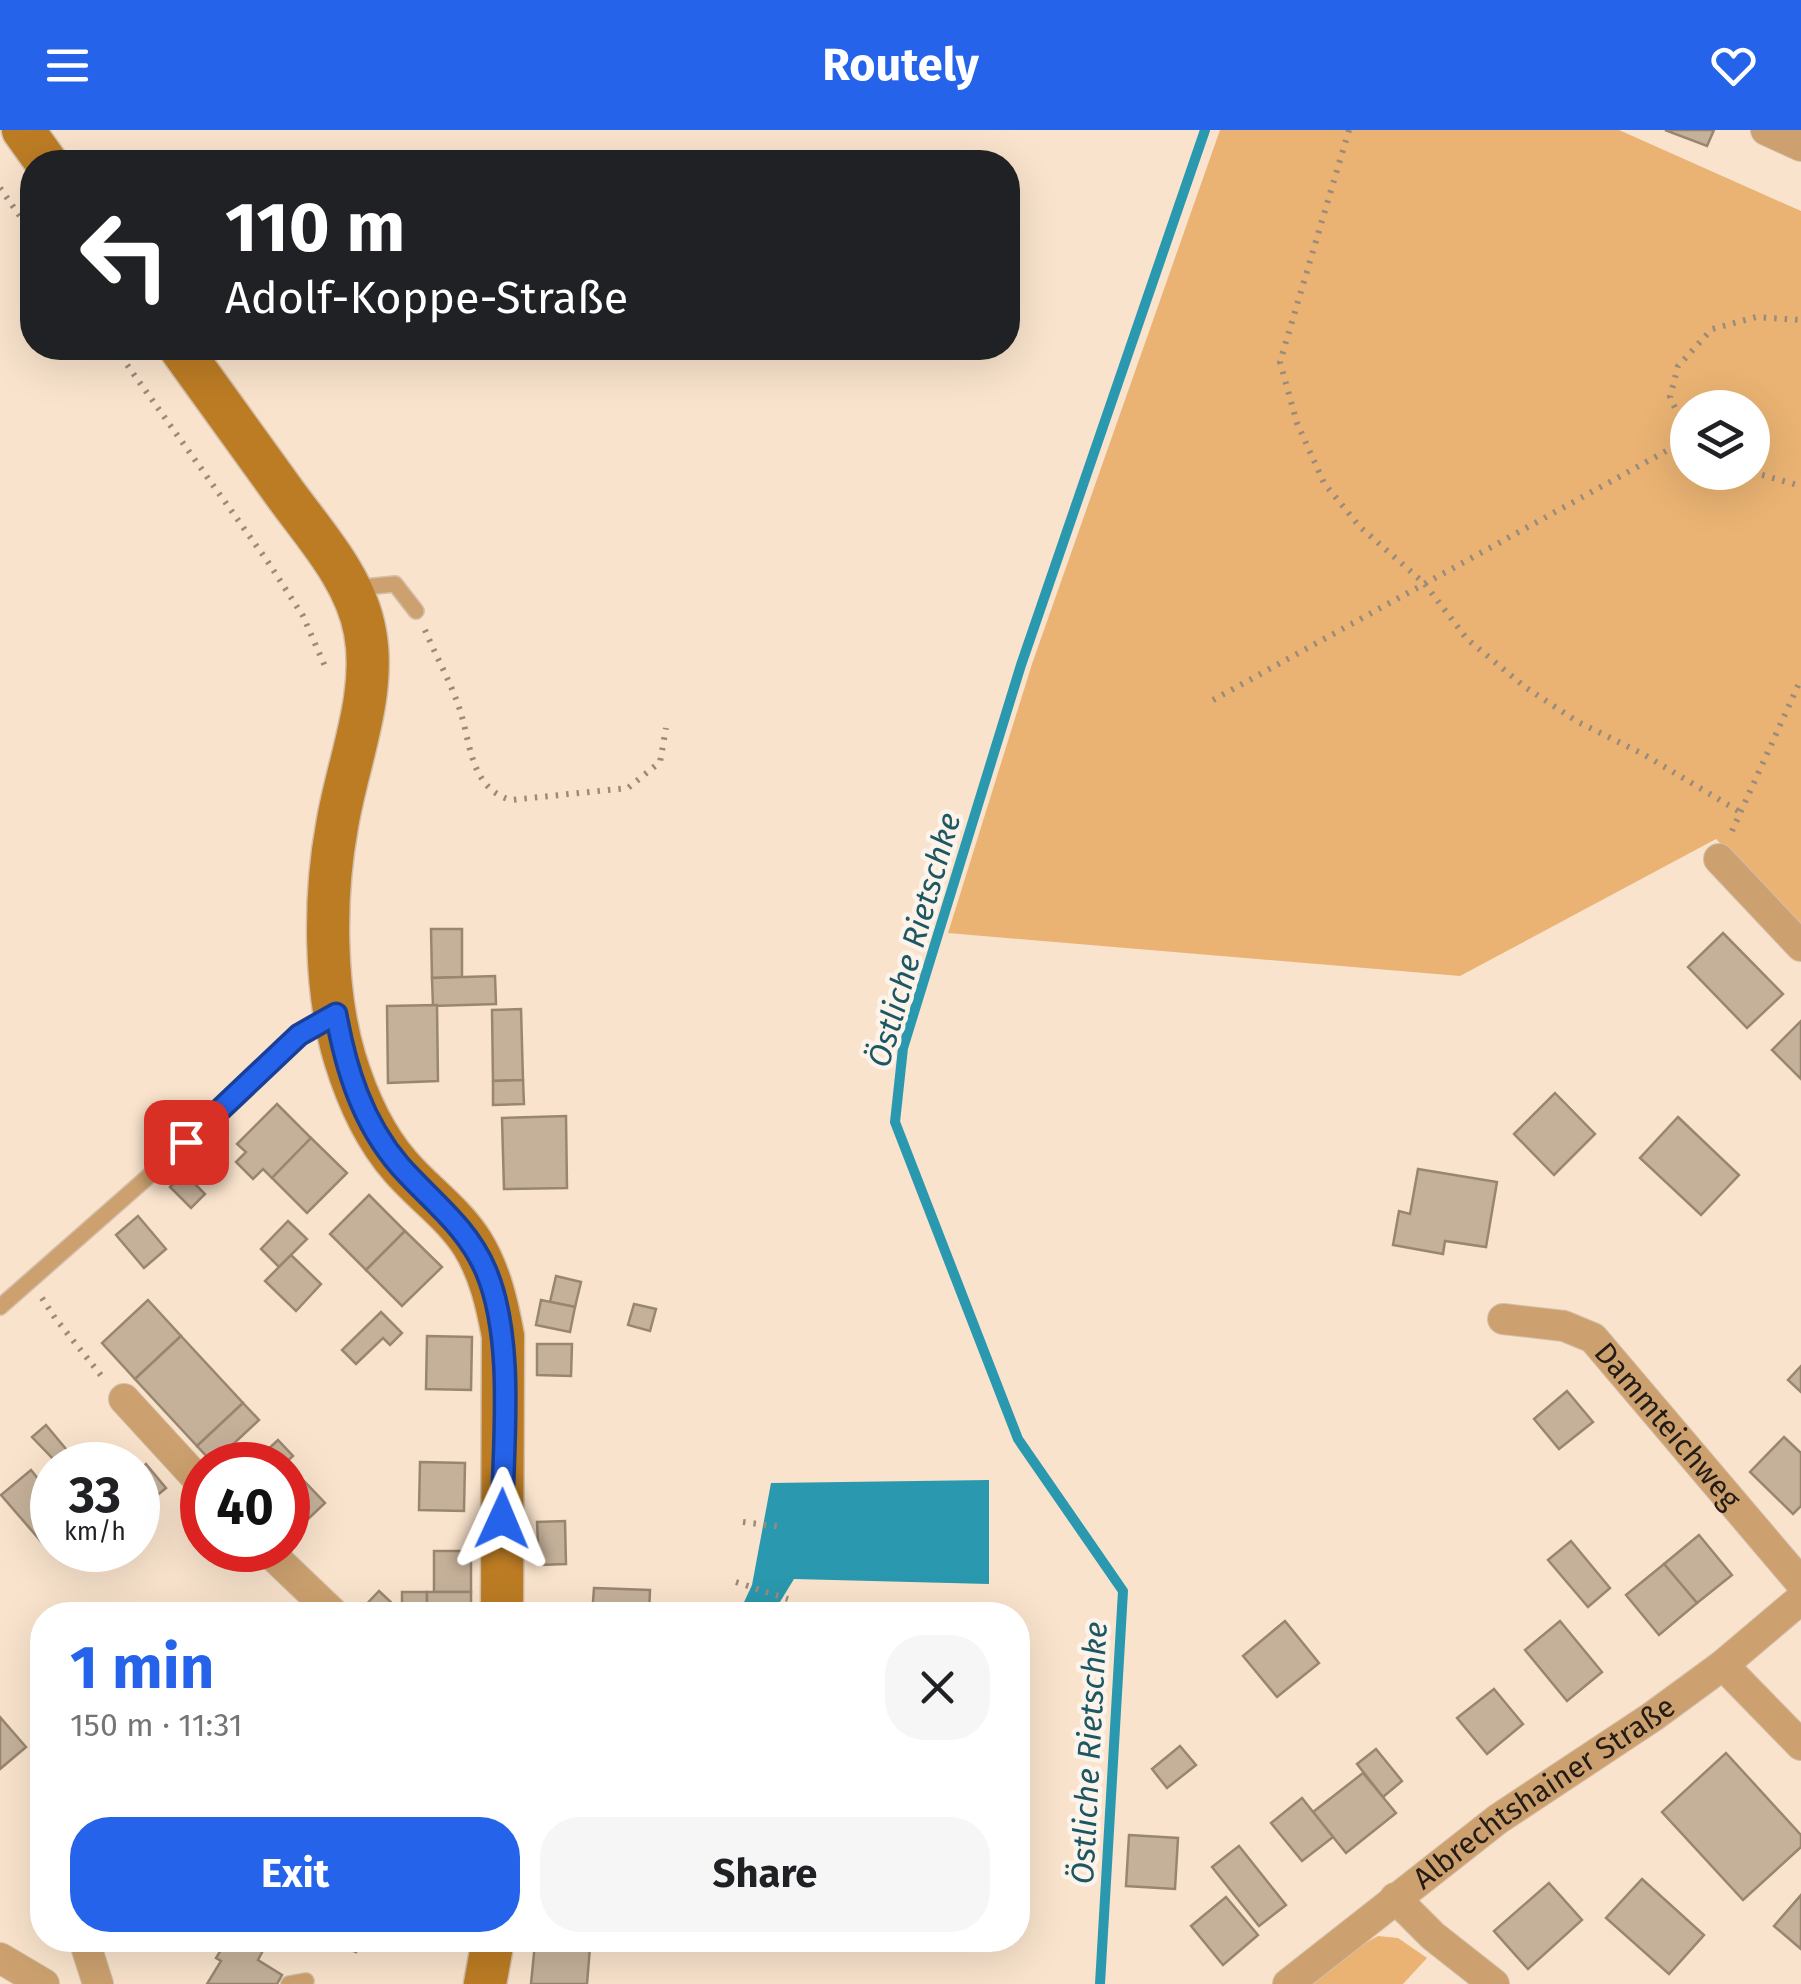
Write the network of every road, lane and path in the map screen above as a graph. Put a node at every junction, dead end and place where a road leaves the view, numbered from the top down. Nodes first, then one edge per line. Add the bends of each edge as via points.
1 (1349, 130) edge
2 (1766, 130) edge
3 (1801, 146) edge
4 (0, 188) edge
5 (20, 216) edge
6 (1801, 320) edge
7 (124, 360) edge
8 (188, 360) edge
9 (1672, 390) edge
10 (1670, 447) edge
11 (1770, 477) edge
12 (1801, 486) edge
13 (268, 562) dead end
14 (1424, 582) junction
15 (350, 588) junction
16 (416, 611) joint
17 (1801, 679) edge
18 (1213, 700) dead end
19 (666, 728) dead end
20 (1740, 812) junction
21 (1719, 859) joint
22 (1801, 946) edge
23 (336, 1014) junction
24 (31, 1280) junction
25 (0, 1307) edge
26 (1503, 1319) dead end
27 (95, 1370) dead end
28 (124, 1398) dead end
29 (180, 1460) edge
30 (743, 1522) dead end
31 (782, 1527) dead end
32 (290, 1572) edge
33 (736, 1582) dead end
34 (1801, 1584) edge
35 (788, 1599) dead end
36 (1801, 1599) edge
37 (322, 1602) edge
38 (502, 1602) edge
39 (1724, 1664) junction
40 (1801, 1745) edge
41 (1395, 1898) junction
42 (88, 1952) edge
43 (491, 1952) edge
44 (0, 1958) edge
45 (44, 1984) edge
46 (98, 1984) edge
47 (484, 1984) edge
48 (1288, 1984) edge
49 (1494, 1984) edge

1 - 14 path via 1280,362 1324,483 1360,527
2 - 3 street
4 - 5 path
6 - 9 path via 1756,318 1712,329 1678,366
7 - 13 path
8 - 15 street
10 - 14 path
11 - 12 path
14 - 18 path
14 - 20 path via 1467,639 1525,687
15 - 16 lane via 396,584
15 - 23 street via 365,632 366,663 330,870
16 - 19 path via 460,708 474,766 496,795 511,800 628,788 660,762
17 - 20 path
20 - 21 path
21 - 22 street
23 - 24 lane via 299,1035
23 - 38 street via 344,1055 374,1130 465,1233 496,1300 503,1336
24 - 25 lane
24 - 27 path
26 - 34 street, Dammteichweg via 1564,1326 1593,1338
28 - 29 street
30 - 31 path
32 - 37 street
33 - 35 path
36 - 39 street, Albrechtshainer Straße
39 - 40 street
39 - 41 street, Albrechtshainer Straße via 1498,1818
41 - 48 street, Albrechtshainer Straße
41 - 49 street
42 - 46 street
43 - 47 street
44 - 45 street

